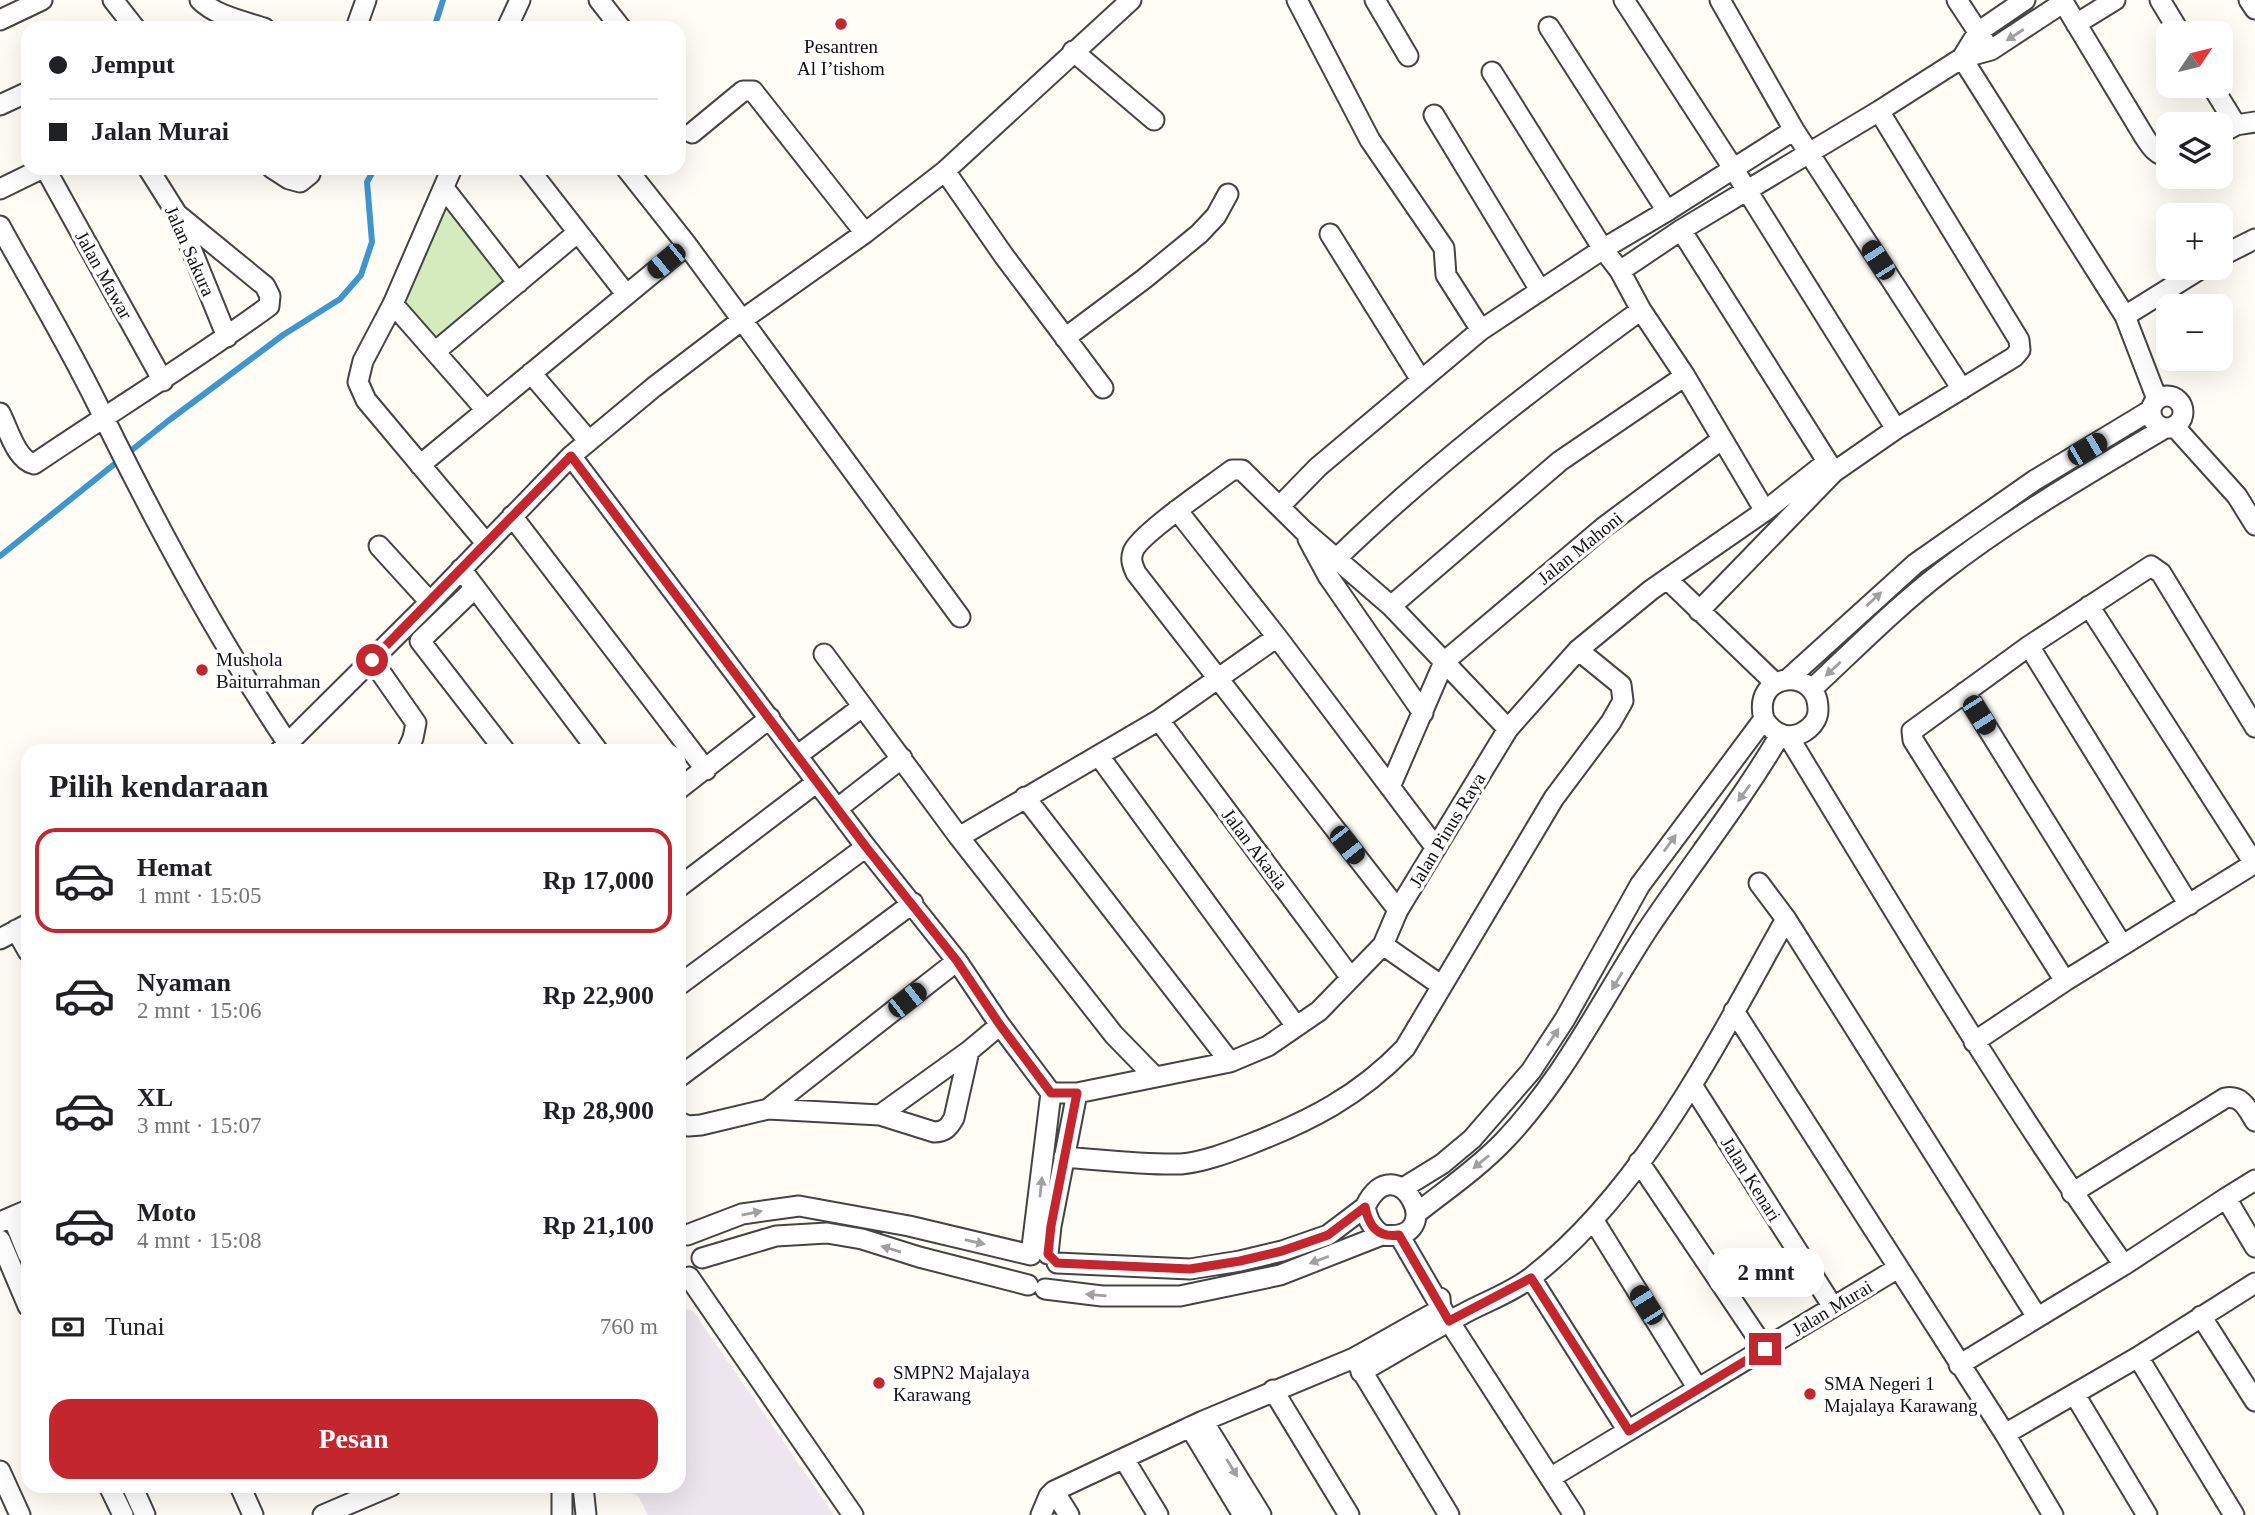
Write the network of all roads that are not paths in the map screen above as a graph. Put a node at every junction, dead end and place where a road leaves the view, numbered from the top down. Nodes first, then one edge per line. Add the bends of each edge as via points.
1 (42, 0) edge
2 (113, 0) edge
3 (200, 0) edge
4 (366, 0) edge
5 (520, 0) edge
6 (599, 0) edge
7 (1130, 0) edge
8 (1297, 0) edge
9 (1375, 0) edge
10 (1624, 0) edge
11 (1720, 0) edge
12 (1957, 0) edge
13 (2025, 0) edge
14 (2115, 0) edge
15 (2160, 0) edge
16 (2249, 0) edge
17 (2063, 1) edge
18 (2255, 9) edge
19 (5, 11) edge
20 (130, 21) edge
21 (244, 21) edge
22 (358, 21) edge
23 (512, 21) edge
24 (616, 21) edge
25 (2173, 21) edge
26 (2076, 24) junction
27 (1549, 27) dead end
28 (1978, 32) junction
29 (1991, 50) junction
30 (1073, 51) junction
31 (1408, 56) dead end
32 (1962, 58) junction
33 (1492, 72) dead end
34 (21, 95) edge
35 (2219, 98) edge
36 (0, 105) edge
37 (1879, 111) junction
38 (1434, 115) dead end
39 (1154, 120) dead end
40 (2237, 127) edge
41 (1794, 130) junction
42 (692, 133) dead end
43 (2156, 152) edge
44 (1808, 153) junction
45 (1733, 168) junction
46 (945, 171) junction
47 (29, 175) edge
48 (48, 175) edge
49 (152, 175) edge
50 (284, 175) edge
51 (307, 175) edge
52 (449, 175) edge
53 (533, 175) edge
54 (632, 175) edge
55 (444, 188) junction
56 (0, 189) edge
57 (1747, 192) junction
58 (1228, 194) dead end
59 (1667, 211) junction
60 (177, 214) junction
61 (0, 226) edge
62 (1681, 230) junction
63 (576, 233) junction
64 (865, 233) junction
65 (1329, 234) dead end
66 (2255, 239) edge
67 (687, 245) junction
68 (1603, 249) junction
69 (2233, 250) edge
70 (1620, 271) junction
71 (2183, 280) edge
72 (518, 283) junction
73 (1540, 290) junction
74 (626, 294) junction
75 (393, 304) junction
76 (1642, 310) junction
77 (2125, 316) junction
78 (742, 320) junction
79 (1481, 330) junction
80 (227, 337) junction
81 (1065, 338) junction
82 (436, 351) junction
83 (531, 373) junction
84 (1685, 376) junction
85 (1421, 380) junction
86 (163, 381) junction
87 (1103, 388) dead end
88 (1962, 389) junction
89 (2154, 405) junction
90 (485, 409) junction
91 (0, 413) edge
92 (104, 416) junction
93 (2169, 427) junction
94 (1896, 429) junction
95 (588, 440) junction
96 (1721, 440) junction
97 (2102, 441) junction
98 (571, 456) junction
99 (2113, 458) junction
100 (420, 465) junction
101 (1831, 467) junction
102 (2035, 480) junction
103 (2255, 487) edge
104 (2237, 496) junction
105 (2045, 499) junction
106 (1280, 506) junction
107 (1177, 510) junction
108 (1765, 511) junction
109 (512, 516) junction
110 (1980, 517) junction
111 (2255, 526) edge
112 (1303, 530) junction
113 (1992, 535) junction
114 (486, 543) junction
115 (379, 546) dead end
116 (1932, 552) junction
117 (1337, 558) junction
118 (461, 569) junction
119 (1943, 570) junction
120 (1667, 579) junction
121 (475, 588) junction
122 (430, 602) junction
123 (1391, 606) junction
124 (2089, 606) junction
125 (1699, 611) junction
126 (960, 617) dead end
127 (1853, 619) junction
128 (1869, 635) junction
129 (1277, 637) junction
130 (2029, 646) junction
131 (1578, 650) junction
132 (824, 654) dead end
133 (372, 660) junction
134 (1444, 662) junction
135 (1218, 680) junction
136 (1782, 681) junction
137 (1812, 689) junction
138 (1965, 692) junction
139 (862, 707) junction
140 (1423, 713) junction
141 (770, 718) junction
142 (1764, 719) junction
143 (1159, 720) junction
144 (2255, 727) edge
145 (1508, 729) junction
146 (1784, 736) junction
147 (285, 744) edge
148 (291, 744) edge
149 (411, 744) edge
150 (500, 744) edge
151 (593, 744) edge
152 (798, 755) junction
153 (1099, 756) junction
154 (902, 758) junction
155 (706, 770) junction
156 (817, 782) junction
157 (686, 784) edge
158 (1390, 787) junction
159 (1025, 797) junction
160 (838, 808) junction
161 (959, 837) junction
162 (866, 847) junction
163 (1436, 848) junction
164 (2255, 863) edge
165 (686, 882) edge
166 (1759, 883) dead end
167 (913, 903) junction
168 (2189, 905) junction
169 (1398, 910) junction
170 (1786, 919) junction
171 (1383, 945) junction
172 (2122, 945) junction
173 (957, 961) junction
174 (1351, 978) junction
175 (686, 980) edge
176 (2065, 981) junction
177 (1443, 986) junction
178 (1734, 1012) junction
179 (1000, 1025) junction
180 (1296, 1026) junction
181 (1974, 1042) junction
182 (969, 1051) junction
183 (1230, 1062) junction
184 (1531, 1071) junction
185 (686, 1072) edge
186 (1155, 1077) junction
187 (1549, 1084) junction
188 (1692, 1085) junction
189 (1051, 1093) junction
190 (1077, 1093) junction
191 (768, 1109) junction
192 (880, 1115) junction
193 (2255, 1121) edge
194 (686, 1125) edge
195 (1064, 1157) junction
196 (1639, 1162) junction
197 (2255, 1180) edge
198 (1403, 1188) junction
199 (2072, 1192) junction
200 (2226, 1198) junction
201 (1365, 1207) junction
202 (1594, 1221) junction
203 (1402, 1228) junction
204 (686, 1233) edge
205 (686, 1236) edge
206 (0, 1240) edge
207 (2255, 1247) edge
208 (1045, 1257) junction
209 (702, 1258) junction
210 (2123, 1265) junction
211 (1898, 1268) junction
212 (686, 1276) edge
213 (1531, 1278) junction
214 (686, 1281) edge
215 (2255, 1283) edge
216 (1037, 1287) junction
217 (21, 1290) edge
218 (1833, 1307) junction
219 (1445, 1315) junction
220 (2201, 1316) junction
221 (2037, 1317) junction
222 (1765, 1349) junction
223 (2138, 1357) junction
224 (1959, 1364) junction
225 (1358, 1365) junction
226 (1698, 1389) junction
227 (1273, 1390) junction
228 (2075, 1395) junction
229 (2255, 1401) edge
230 (1196, 1424) junction
231 (1629, 1431) junction
232 (2006, 1434) junction
233 (1124, 1459) junction
234 (0, 1471) edge
235 (1550, 1478) junction
236 (1054, 1491) junction
237 (112, 1493) edge
238 (135, 1493) edge
239 (243, 1493) edge
240 (354, 1493) edge
241 (562, 1493) edge
242 (584, 1493) edge
243 (20, 1515) edge
244 (123, 1515) edge
245 (145, 1515) edge
246 (253, 1515) edge
247 (323, 1515) edge
248 (562, 1515) edge
249 (586, 1515) edge
250 (853, 1515) edge
251 (1041, 1515) edge
252 (1069, 1515) edge
253 (1158, 1515) edge
254 (1243, 1515) edge
255 (1261, 1515) edge
256 (1349, 1515) edge
257 (1450, 1515) edge
258 (1574, 1515) edge
259 (2053, 1515) edge
260 (2147, 1515) edge
261 (2234, 1515) edge

1 - 19 street
2 - 20 street
3 - 21 street
4 - 22 street
5 - 23 street
6 - 24 street
7 - 30 street
8 - 79 street via 1370,140 1444,248 1446,275
9 - 31 street
10 - 45 street
11 - 41 street
12 - 28 street
13 - 28 street
14 - 26 street
15 - 25 street
16 - 18 street
17 - 26 street
17 -> 29 street
26 - 43 street
27 - 59 street
28 - 29 street
28 - 32 street
29 - 32 street
30 - 39 street
30 - 46 street
32 - 37 street
32 - 77 street
33 - 68 street
34 - 36 street
35 - 40 street
37 - 44 street
37 - 88 street via 2021,345 2018,354
38 - 73 street
41 - 44 street
41 - 45 street
42 - 64 street via 743,91 753,91
44 - 57 street
44 - 88 street
45 - 57 street
45 - 59 street
46 - 64 street
46 - 81 street
47 - 56 street
48 - 86 street, Jalan Mawar
49 - 60 street, Jalan Sakura
50 - 51 street via 300,182
52 - 55 street
53 - 63 street
54 - 67 street
55 - 72 street
55 - 75 street
57 - 62 street
57 - 94 street
58 - 81 street via 1199,234
59 - 68 street
60 - 80 street, Jalan Sakura
60 - 80 street via 268,290 269,306
61 - 92 street
62 - 70 street
62 - 101 street
63 - 72 street
63 - 74 street
64 - 78 street
65 - 85 street
66 - 69 street
67 - 74 street
67 - 78 street
68 - 70 street
68 - 73 street
70 - 76 street
71 - 77 street
72 - 82 street
73 - 79 street
74 - 83 street
75 - 82 street
75 - 100 street via 363,361 358,382 366,400
76 - 84 street
76 - 117 street via 1499,418
77 - 89 street
78 - 95 street
78 - 126 street
79 - 85 street
80 - 86 street
81 - 87 street
82 - 90 street
83 - 90 street
83 - 95 street
84 - 96 street
84 - 123 street via 1560,461
85 - 106 street via 1318,467
86 - 92 street
88 - 94 street
89 - 93 street via 2154,422
89 - 93 street via 2166,396 2179,403 2181,419
89 - 97 street
90 - 100 street
91 - 92 street via 21,456 34,464
92 - 147 street via 200,600
93 - 99 street
93 - 104 street
94 - 101 street
95 - 98 street
96 - 108 street
96 - 134 street, Jalan Mahoni via 1604,527
97 - 99 street
97 - 102 street
98 - 109 street
98 - 141 street
99 - 105 street
100 - 114 street
101 - 108 street, Jalan Pinus Raya
101 - 125 street
102 - 105 street
102 - 110 street
103 - 104 street
104 - 111 street
105 - 113 street
106 - 107 street via 1242,470 1232,471
106 - 112 street
107 - 129 street
107 - 135 street via 1133,549 1131,561
108 - 120 street, Jalan Pinus Raya
109 - 114 street
109 - 155 street
110 - 113 street
110 - 116 street
112 - 117 street
112 - 140 street via 1328,576
113 - 119 street
114 - 118 street
115 - 122 street
116 - 119 street
127 -> 116 street
117 - 123 street
118 - 121 street
118 - 122 street
119 - 128 street
120 - 125 street
120 - 131 street, Jalan Pinus Raya
121 - 150 street via 420,641
121 - 151 street
122 - 133 street
123 - 134 street
124 - 130 street
124 - 144 street via 2147,568 2157,569
124 - 164 street
125 - 136 street
127 - 128 street
127 - 136 street
128 -> 137 street
129 - 135 street
129 - 158 street
130 - 138 street
130 - 168 street
131 - 145 street, Jalan Pinus Raya
131 - 177 street via 1621,685 1623,701 1554,798
132 - 139 street
133 - 148 street
133 - 149 street via 416,723
134 - 140 street
134 - 145 street
135 - 143 street
135 - 169 street
136 - 137 street via 1801,681
136 - 142 street via 1766,692
137 - 146 street via 1818,701 1812,726 1801,734
138 - 172 street
138 - 176 street via 1917,725 1913,740
139 - 152 street
139 - 154 street
140 - 158 street
141 - 152 street
141 - 155 street
142 - 146 street
184 -> 142 street via 1640,885
143 - 153 street
143 - 174 street, Jalan Akasia
145 - 163 street, Jalan Pinus Raya
146 - 181 street
146 -> 187 street via 1646,933 1577,1047
152 - 156 street
153 - 159 street
153 - 180 street
154 - 160 street
154 - 161 street
155 - 157 street
156 - 160 street
156 - 165 street
158 - 163 street
159 - 161 street
159 - 183 street
160 - 162 street
161 - 186 street via 1114,1035
162 - 167 street
162 - 175 street
163 - 169 street, Jalan Pinus Raya
164 - 168 street
166 - 170 street
167 - 173 street
167 - 185 street
168 - 172 street
169 - 171 street, Jalan Pinus Raya
170 - 178 street
170 - 221 street
171 - 174 street, Jalan Pinus Raya
171 - 177 street
172 - 176 street
173 - 179 street
173 - 191 street
174 - 180 street, Jalan Pinus Raya via 1319,1011
176 - 181 street
177 - 195 street via 1405,1048 1381,1073 1330,1109 1277,1133 1184,1164
178 - 188 street
178 - 211 street
179 - 182 street
179 - 189 street
180 - 183 street, Jalan Pinus Raya via 1268,1046
181 - 199 street
182 - 192 street
182 - 192 street via 954,1118 946,1130 934,1132
183 - 186 street, Jalan Pinus Raya
184 - 187 street
184 - 198 street via 1472,1139
186 - 190 street, Jalan Pinus Raya
187 -> 203 street via 1505,1140
188 - 196 street
188 - 218 street, Jalan Kenari
189 - 190 street, Jalan Pinus Raya
208 -> 189 street
190 - 195 street
191 - 192 street
191 - 194 street
193 - 199 street via 2242,1101 2225,1098
195 - 208 street
196 - 202 street
196 - 222 street
197 - 200 street
198 - 201 street via 1384,1186
198 - 203 street via 1415,1203
199 - 210 street
200 - 207 street
200 - 210 street
201 - 203 street via 1373,1228
201 - 208 street via 1328,1235 1282,1251 1190,1269
202 - 213 street
202 - 226 street
203 -> 216 street via 1280,1275 1180,1296 1102,1296
203 - 219 street via 1437,1282
204 -> 208 street via 742,1214 799,1206
205 - 209 street via 699,1244
206 - 217 street
208 - 216 street via 1058,1276 1051,1286
208 - 216 street via 1023,1264 1022,1275
209 - 212 street via 700,1266
216 -> 209 street via 827,1233 776,1236
210 - 221 street
211 - 218 street, Jalan Murai
211 - 224 street
213 - 219 street
213 - 231 street
214 - 250 street
215 - 220 street
218 - 222 street, Jalan Murai
219 - 225 street
219 - 235 street
220 - 223 street
220 - 229 street
221 - 224 street
222 - 226 street, Jalan Murai
223 - 228 street
223 - 261 street
224 - 232 street
225 - 227 street
225 - 257 street
226 - 231 street, Jalan Murai
227 - 230 street
227 - 256 street
228 - 232 street
228 - 260 street
230 - 233 street
230 - 254 street
230 -> 255 street
231 - 235 street, Jalan Murai
232 - 259 street
233 - 236 street
233 - 253 street
234 - 243 street
235 - 258 street
236 - 251 street
236 - 252 street
237 - 244 street
238 - 245 street
239 - 246 street
240 - 247 street
241 - 248 street
242 - 249 street

